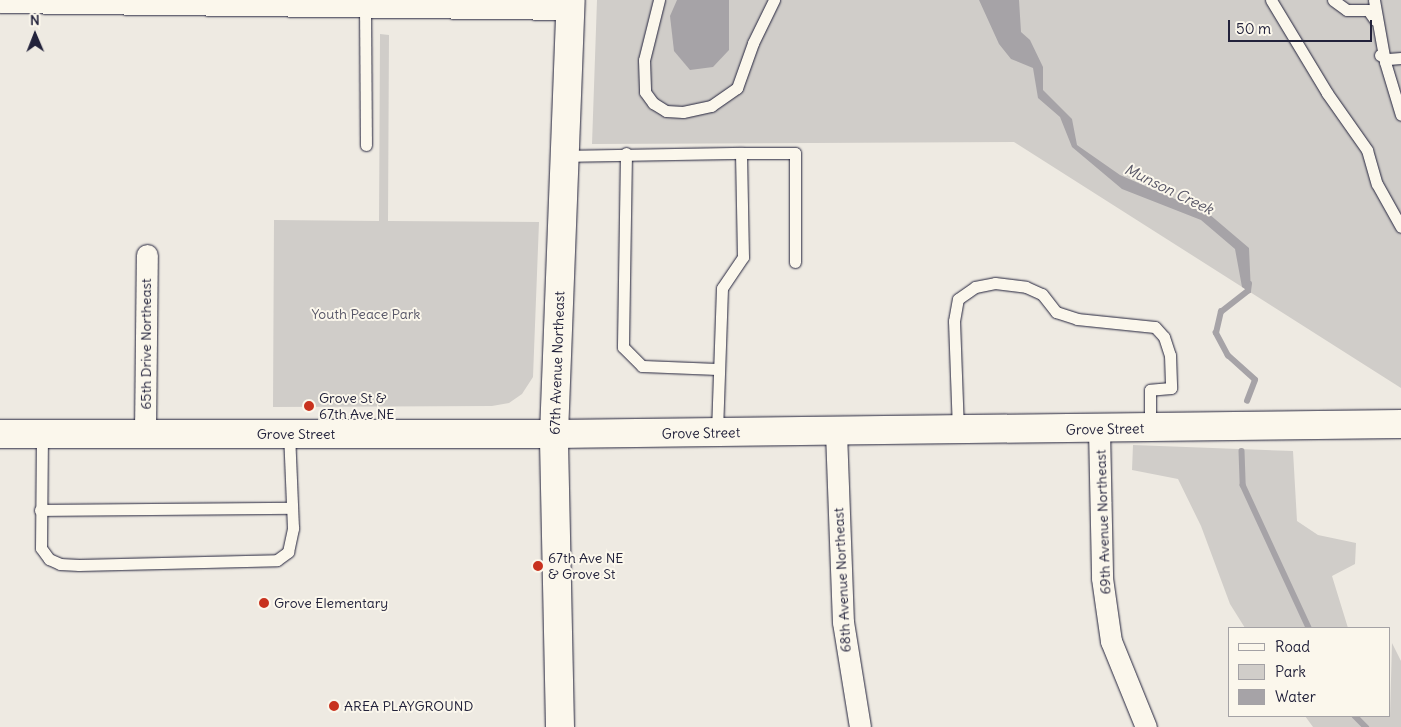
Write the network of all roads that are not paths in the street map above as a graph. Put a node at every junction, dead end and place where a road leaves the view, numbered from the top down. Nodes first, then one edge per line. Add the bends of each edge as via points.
1 (659, 0) edge
2 (774, 0) edge
3 (1271, 0) edge
4 (1333, 0) edge
5 (1374, 0) edge
6 (0, 2) edge
7 (571, 4) edge
8 (365, 6) junction
9 (1384, 57) junction
10 (1401, 58) edge
11 (1401, 115) edge
12 (366, 145) dead end
13 (626, 153) junction
14 (741, 153) junction
15 (564, 156) junction
16 (1401, 227) edge
17 (146, 255) dead end
18 (795, 262) dead end
19 (718, 369) junction
20 (1401, 424) edge
21 (1150, 428) junction
22 (1099, 429) junction
23 (958, 430) junction
24 (836, 432) junction
25 (145, 433) junction
26 (717, 433) junction
27 (0, 434) edge
28 (42, 434) junction
29 (289, 434) junction
30 (554, 434) junction
31 (292, 508) junction
32 (40, 510) junction
33 (560, 727) edge
34 (860, 727) edge
35 (1146, 727) edge

1 - 2 lane via 644,60 645,92 652,103 666,111 683,112 711,106 738,88 753,43
3 - 16 lane via 1366,150 1377,184
4 - 9 lane via 1347,10 1368,10 1374,16 1380,55
5 - 9 lane
6 - 8 street
7 - 8 street
7 - 15 street, 67th Avenue Northeast
8 - 12 lane
9 - 10 lane
9 - 11 lane
13 - 14 lane
13 - 15 lane
13 - 19 lane via 623,347 642,366
14 - 18 lane via 795,153
14 - 19 lane via 743,257 722,288
15 - 30 street, 67th Avenue Northeast
17 - 25 street, 65th Drive Northeast
19 - 26 lane
20 - 21 street, Grove Street
21 - 22 street, Grove Street
21 - 23 lane via 1150,390 1171,388 1170,355 1164,337 1155,327 1077,319 1056,312 1042,294 1026,287 995,283 975,287 958,299 954,322
22 - 23 street, Grove Street
22 - 35 street, 69th Avenue Northeast via 1102,578 1111,641
23 - 24 street, Grove Street
24 - 26 street, Grove Street
24 - 34 street, 68th Avenue Northeast via 842,613 847,663
25 - 28 street, Grove Street
25 - 29 street, Grove Street
26 - 30 street, Grove Street
27 - 28 street, Grove Street
28 - 32 lane
29 - 30 street, Grove Street
29 - 31 lane
30 - 33 street, 67th Avenue Northeast
31 - 32 lane
31 - 32 lane via 292,541 288,552 276,560 79,565 60,564 49,559 41,548

